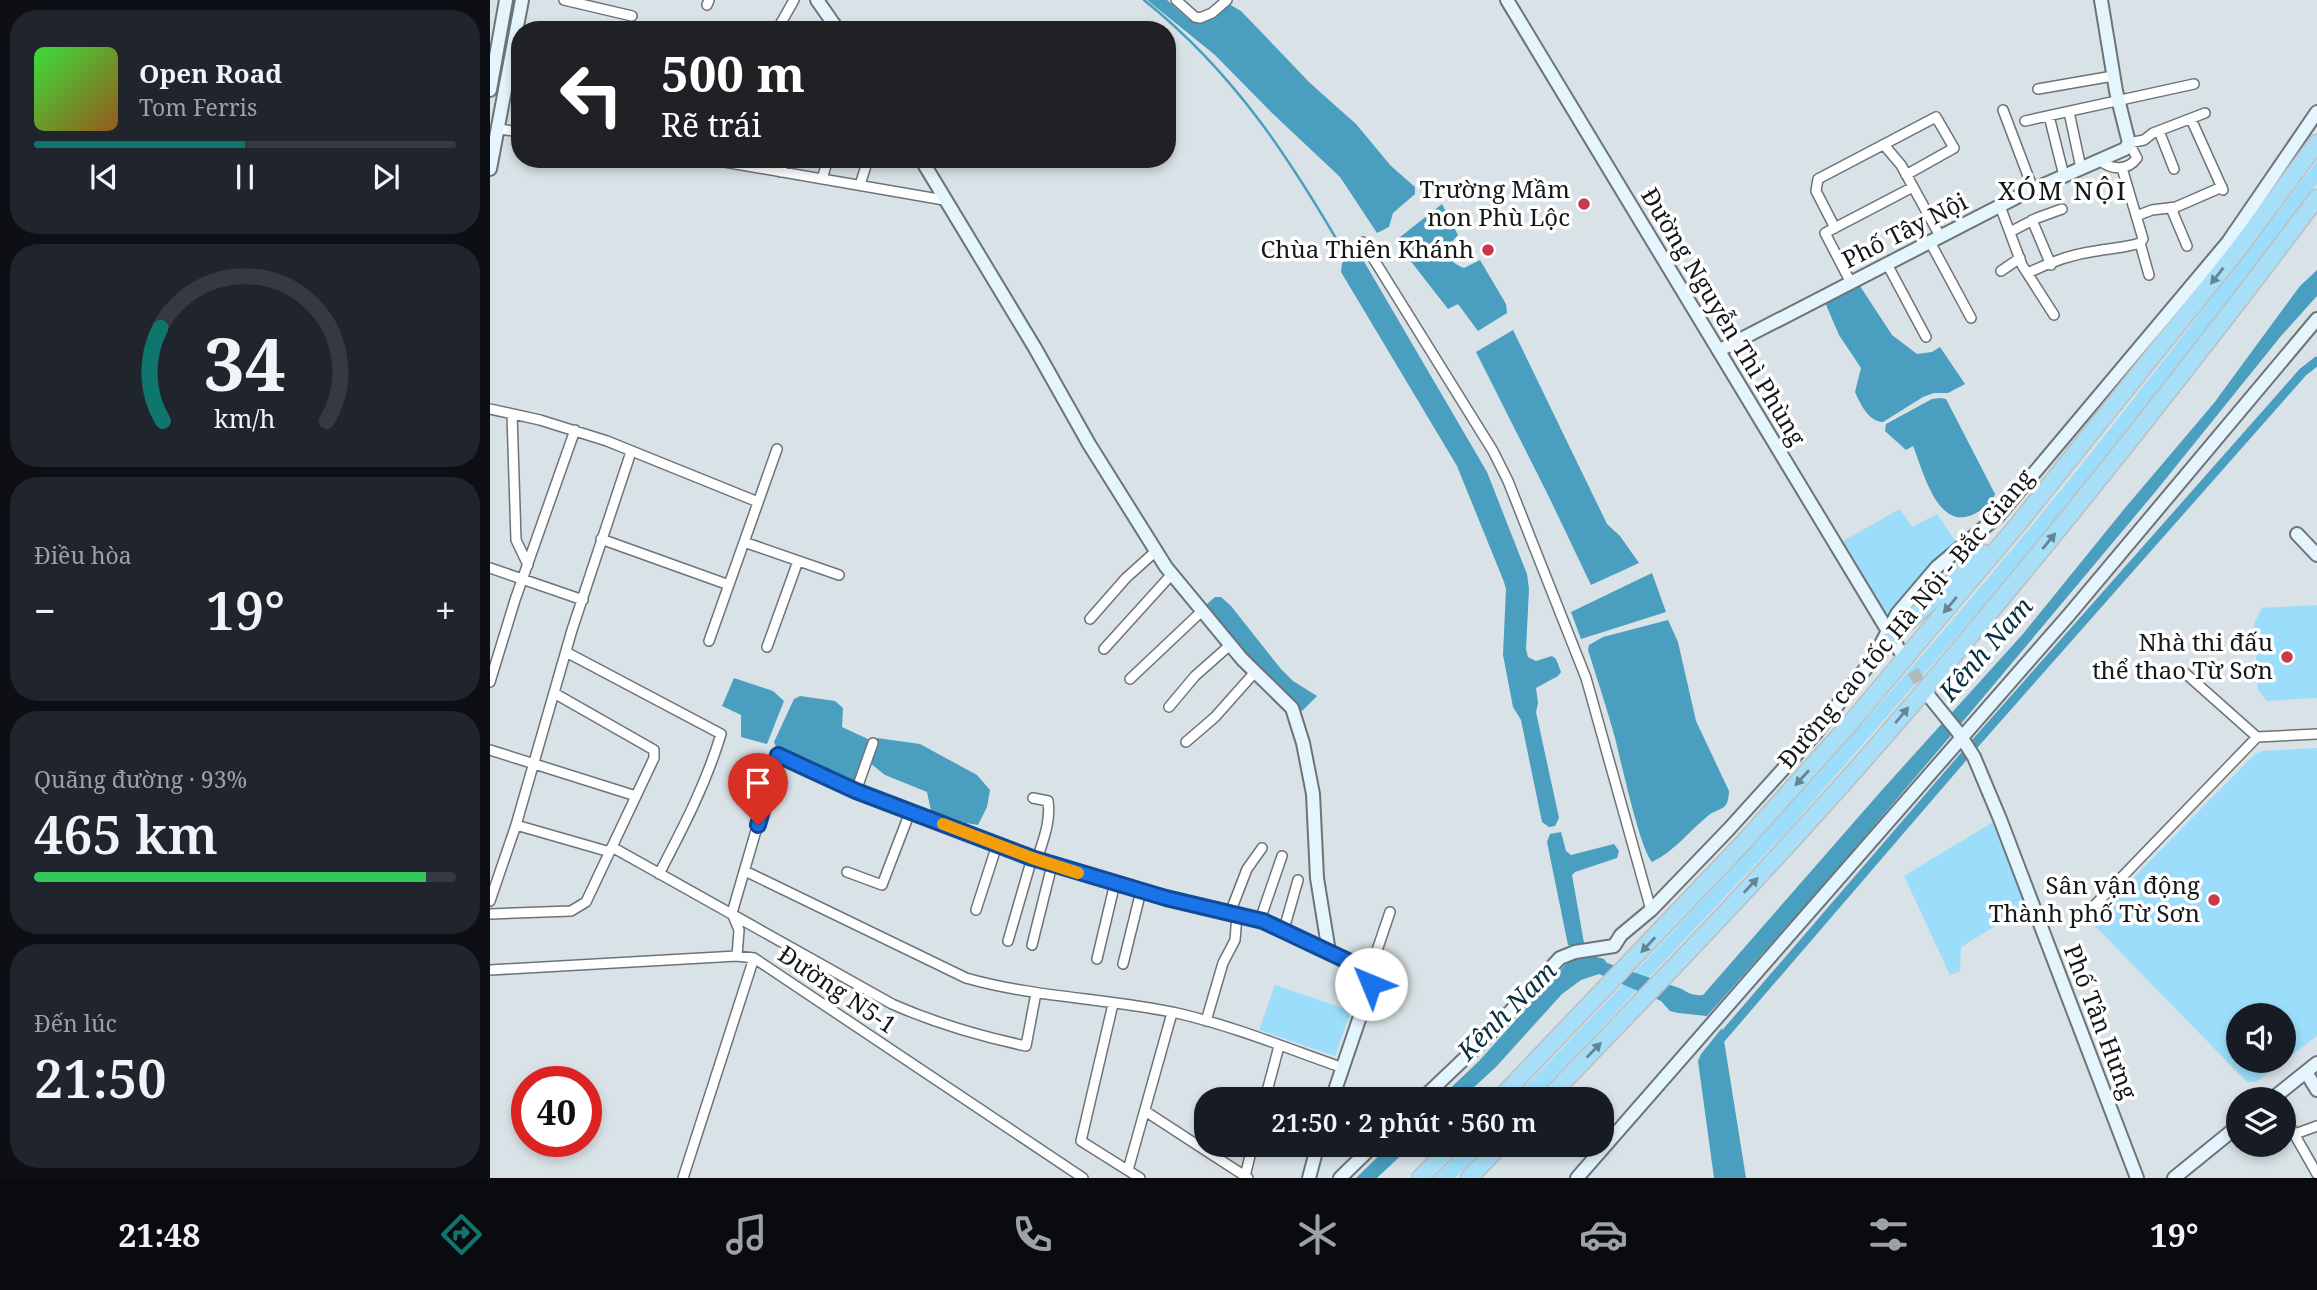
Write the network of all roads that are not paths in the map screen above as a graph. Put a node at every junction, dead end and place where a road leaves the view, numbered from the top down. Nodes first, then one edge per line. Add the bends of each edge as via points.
1 (506, 0) edge
2 (522, 0) edge
3 (564, 0) edge
4 (793, 0) edge
5 (817, 0) edge
6 (1176, 0) edge
7 (1227, 0) edge
8 (1507, 0) edge
9 (2101, 0) edge
10 (632, 16) dead end
11 (520, 21) edge
12 (782, 21) edge
13 (832, 21) edge
14 (511, 75) edge
15 (2113, 76) junction
16 (2194, 84) dead end
17 (2038, 89) dead end
18 (490, 90) edge
19 (2118, 101) junction
20 (2003, 110) dead end
21 (2069, 112) junction
22 (2317, 112) edge
23 (2205, 113) dead end
24 (2049, 116) junction
25 (2191, 118) junction
26 (2025, 121) dead end
27 (494, 128) edge
28 (2159, 131) junction
29 (2317, 136) edge
30 (2317, 143) edge
31 (2129, 144) junction
32 (1884, 145) junction
33 (2099, 160) junction
34 (758, 168) edge
35 (782, 168) edge
36 (825, 168) edge
37 (865, 168) edge
38 (926, 168) edge
39 (2081, 168) junction
40 (2122, 168) junction
41 (490, 169) edge
42 (2174, 169) dead end
43 (780, 172) junction
44 (1906, 175) junction
45 (2064, 176) junction
46 (822, 179) junction
47 (860, 185) junction
48 (1913, 187) junction
49 (2033, 190) junction
50 (2317, 198) edge
51 (944, 200) junction
52 (2000, 206) junction
53 (2171, 208) junction
54 (2062, 209) dead end
55 (2136, 216) junction
56 (2032, 220) junction
57 (2259, 222) junction
58 (1835, 228) junction
59 (2010, 232) junction
60 (1935, 239) junction
61 (1363, 242) dead end
62 (2140, 243) junction
63 (2187, 246) dead end
64 (2020, 258) junction
65 (1886, 264) junction
66 (2051, 265) junction
67 (2001, 271) dead end
68 (2028, 273) junction
69 (2149, 275) dead end
70 (1851, 283) junction
71 (2054, 315) dead end
72 (1971, 318) dead end
73 (2317, 319) edge
74 (1926, 337) dead end
75 (1720, 350) junction
76 (490, 409) edge
77 (512, 414) junction
78 (2095, 428) junction
79 (575, 430) junction
80 (777, 449) dead end
81 (631, 452) junction
82 (758, 502) junction
83 (2297, 534) dead end
84 (601, 539) junction
85 (744, 542) junction
86 (1156, 551) junction
87 (2317, 555) edge
88 (798, 561) junction
89 (528, 565) junction
90 (490, 568) edge
91 (1172, 574) junction
92 (839, 575) dead end
93 (522, 580) junction
94 (729, 585) junction
95 (583, 600) junction
96 (1202, 611) junction
97 (1090, 619) dead end
98 (1890, 634) junction
99 (709, 641) dead end
100 (1230, 645) junction
101 (767, 647) dead end
102 (1104, 649) dead end
103 (566, 652) junction
104 (1903, 656) tunnel mouth
105 (1873, 659) joint
106 (1255, 672) junction
107 (2185, 673) dead end
108 (1130, 679) dead end
109 (490, 682) edge
110 (554, 693) junction
111 (1928, 695) tunnel mouth
112 (1169, 708) dead end
113 (2317, 734) edge
114 (2257, 737) junction
115 (1962, 738) junction
116 (1186, 743) dead end
117 (872, 747) dead end
118 (490, 750) edge
119 (534, 763) junction
120 (856, 791) junction
121 (636, 796) junction
122 (1033, 798) dead end
123 (910, 812) junction
124 (516, 825) junction
125 (997, 845) junction
126 (1262, 848) dead end
127 (611, 849) junction
128 (1282, 856) dead end
129 (1034, 859) junction
130 (1052, 865) junction
131 (745, 871) junction
132 (847, 872) dead end
133 (659, 874) junction
134 (1298, 880) dead end
135 (1115, 883) junction
136 (1141, 891) junction
137 (490, 901) edge
138 (1651, 909) junction
139 (2091, 909) dead end
140 (976, 910) dead end
141 (1390, 912) dead end
142 (732, 913) junction
143 (490, 914) edge
144 (1234, 914) junction
145 (1261, 920) junction
146 (1284, 929) junction
147 (1008, 941) dead end
148 (1032, 945) dead end
149 (1329, 952) junction
150 (737, 956) junction
151 (754, 958) junction
152 (1097, 959) dead end
153 (1123, 964) dead end
154 (490, 970) edge
155 (1369, 974) junction
156 (1036, 993) junction
157 (1113, 1004) junction
158 (1172, 1013) junction
159 (1206, 1021) junction
160 (1279, 1045) junction
161 (2317, 1063) edge
162 (1343, 1068) junction
163 (2306, 1072) junction
164 (1268, 1087) edge
165 (1336, 1087) edge
166 (1435, 1087) edge
167 (1510, 1087) edge
168 (1557, 1087) edge
169 (2287, 1087) edge
170 (2317, 1090) edge
171 (1145, 1111) junction
172 (2317, 1126) edge
173 (2296, 1134) edge
174 (2226, 1136) edge
175 (2296, 1136) edge
176 (1250, 1157) edge
177 (1315, 1157) edge
178 (1362, 1157) edge
179 (1441, 1157) edge
180 (1489, 1157) edge
181 (1128, 1170) junction
182 (2317, 1174) edge
183 (1246, 1177) edge
184 (683, 1178) edge
185 (1083, 1178) edge
186 (1140, 1178) edge
187 (1309, 1178) edge
188 (1340, 1178) edge
189 (1420, 1178) edge
190 (1469, 1178) edge
191 (1577, 1178) edge
192 (2137, 1178) edge
193 (2174, 1178) edge

1 - 18 street
2 - 11 street
3 - 10 street
4 - 12 street
5 - 13 street
6 - 7 street via 1200,18
8 - 75 street, Đường Nguyễn Thì Phùng
9 - 15 street
14 - 27 street
15 - 17 street
15 - 19 street
16 - 19 street
19 - 21 street
19 - 31 street
20 - 49 street
21 - 24 street
21 - 39 street
22 - 98 street via 2228,242 1998,516 1937,568 1897,614
23 - 25 street
24 - 26 street
24 - 45 street
25 - 28 street
25 - 53 street via 2223,190
27 - 41 street
28 - 31 street
28 - 42 street
29 - 57 highway
30 - 57 highway, Đường cao tốc Hà Nội - Bắc Giang
31 - 33 street, Phố Tây Nội
31 - 40 street via 2137,158
32 - 44 street
32 - 44 street via 1933,117 1939,119 1954,148
32 - 58 street via 1818,180 1816,191
33 - 39 street, Phố Tây Nội
33 - 40 street
34 - 43 street
35 - 43 street
36 - 46 street
37 - 47 street
38 - 51 street
39 - 45 street, Phố Tây Nội
40 - 55 street
43 - 46 street
44 - 48 street
45 - 49 street, Phố Tây Nội
46 - 47 street
47 - 51 street
48 - 58 street
48 - 60 street
49 - 52 street, Phố Tây Nội
168 -> 50 highway via 1873,750 2047,544
51 - 86 street
52 - 59 street
52 - 60 street, Phố Tây Nội
53 - 55 street
53 - 63 street
54 - 56 street
55 - 62 street via 2143,239
56 - 59 street
56 - 66 street
57 -> 78 highway, Đường cao tốc Hà Nội - Bắc Giang
58 - 70 street via 1825,233
59 - 64 street
60 - 65 street, Phố Tây Nội
60 - 72 street
61 - 138 street via 1508,481 1586,678
62 - 66 street
62 - 69 street
64 - 67 street
64 - 68 street
65 - 70 street, Phố Tây Nội
65 - 74 street
66 - 68 street
68 - 71 street
70 - 75 street, Phố Tây Nội
73 - 115 street
75 - 98 street, Đường Nguyễn Thì Phùng
76 - 77 street
77 - 79 street
77 - 89 street via 516,540
78 - 98 highway via 1984,553
78 -> 167 highway, Đường cao tốc Hà Nội - Bắc Giang via 1847,727
79 - 81 street
79 - 89 street
80 - 82 street
81 - 82 street
81 - 84 street
82 - 85 street
83 - 87 street
84 - 94 street
84 - 95 street
85 - 88 street
85 - 94 street
86 - 91 street
86 - 97 street
88 - 92 street
88 - 101 street
89 - 93 street
90 - 93 street
91 - 96 street
91 - 102 street
93 - 95 street
93 - 109 street
94 - 99 street
95 - 103 street
96 - 100 street
96 - 108 street
98 - 104 street, Đường Nguyễn Thì Phùng
98 - 105 highway
100 - 106 street
100 - 112 street via 1195,676
103 - 110 street
103 - 133 street via 721,734 699,797
105 - 138 street via 1815,734
106 - 116 street
106 - 149 street via 1292,708 1303,743 1314,794 1317,878
107 - 114 street
110 - 119 street
110 - 121 street via 654,750
111 - 115 street, Phố Tân Hưng
113 - 114 street
114 - 139 street
115 - 191 street
115 - 192 street, Phố Tân Hưng via 2005,831
117 - 120 street
118 - 119 street
119 - 121 street
119 - 124 street
120 - 123 street
120 - 131 street via 778,755
121 - 127 street
122 - 129 street via 1048,801 1050,818
123 - 125 street
123 - 132 street via 882,885
124 - 127 street
124 - 137 street
125 - 129 street
125 - 140 street
126 - 144 street via 1247,869
127 - 133 street
127 - 143 street via 581,906 571,911
128 - 145 street
129 - 130 street
129 - 147 street
130 - 135 street
130 - 148 street
131 - 142 street
131 - 156 street via 966,978
133 - 142 street
134 - 146 street
135 - 136 street
135 - 152 street
136 - 144 street
136 - 153 street
138 - 166 street via 1621,934 1613,947 1560,958
141 - 155 street
142 - 150 street via 738,930
142 - 156 street via 892,1004 971,1034 1026,1046
144 - 145 street
144 - 159 street via 1235,940 1223,963
145 - 146 street
146 - 149 street
149 - 155 street
150 - 151 street, Đường N5-1
150 - 154 street, Đường N5-1
151 - 184 street
151 - 185 street, Đường N5-1
155 - 162 street via 1371,984
156 - 157 street
157 - 158 street
157 - 181 street via 1081,1141
158 - 159 street
158 - 171 street
159 - 160 street
160 - 162 street
160 - 164 street
161 - 163 street
162 - 165 street
163 - 169 street
163 - 170 street
171 - 181 street
171 - 183 street
172 - 173 street
174 - 193 street
175 - 182 street
176 - 183 street
177 - 187 street
178 - 188 street
179 - 189 highway
180 - 190 highway
181 - 186 street

